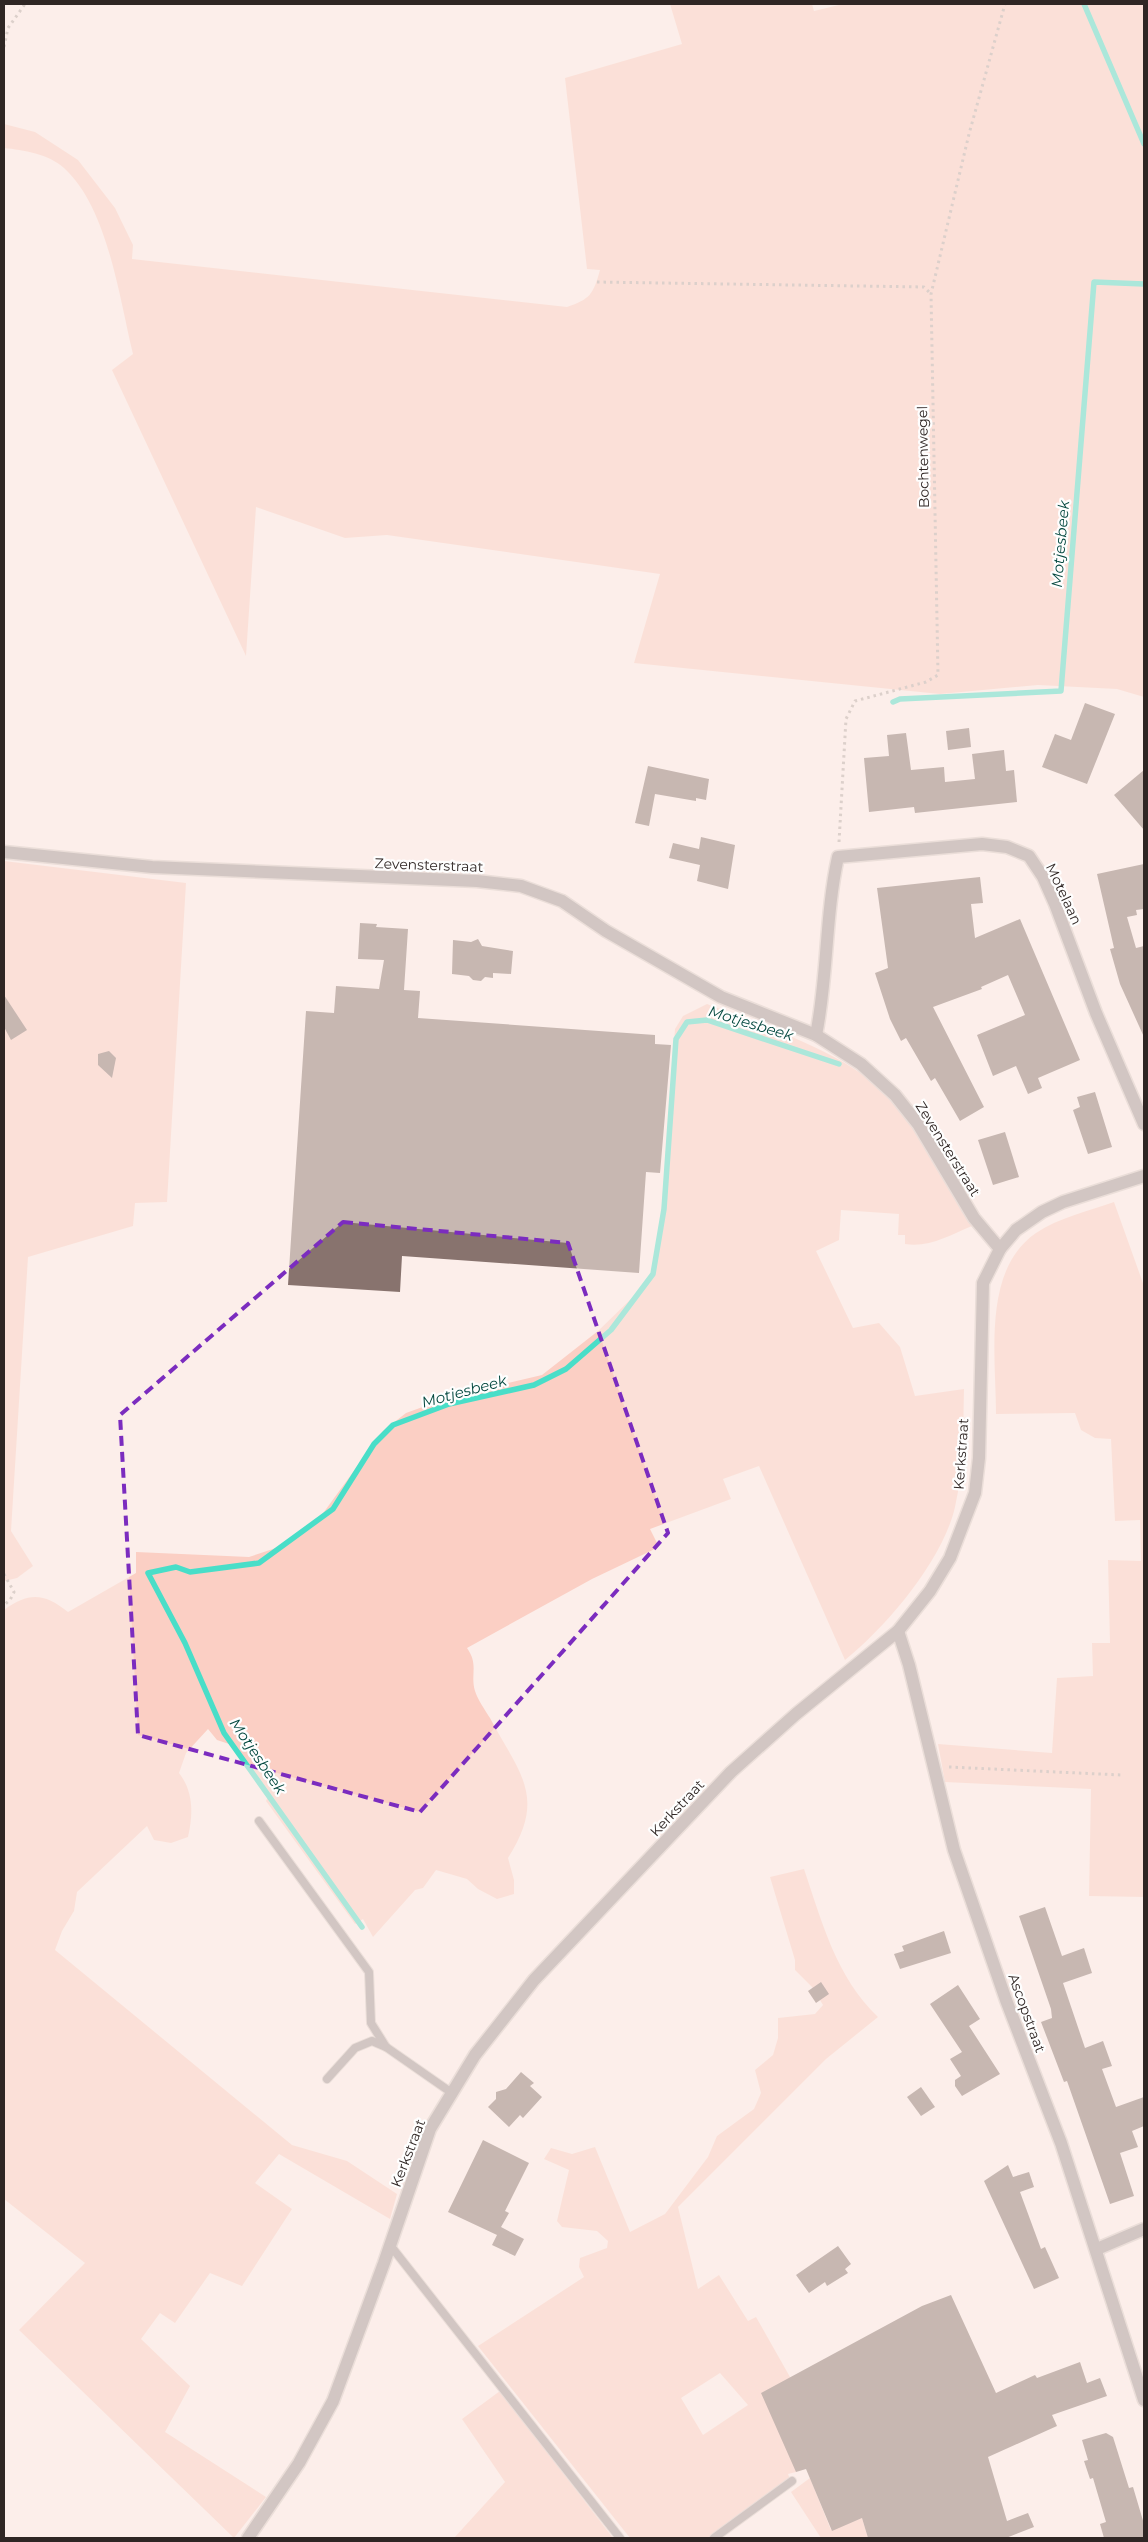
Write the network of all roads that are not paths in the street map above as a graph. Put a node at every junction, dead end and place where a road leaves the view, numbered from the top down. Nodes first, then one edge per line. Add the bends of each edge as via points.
1 (4, 852) edge
2 (816, 1036) junction
3 (1144, 1124) edge
4 (1144, 1176) edge
5 (1000, 1249) junction
6 (898, 1631) junction
7 (259, 1821) dead end
8 (386, 2047) junction
9 (327, 2079) dead end
10 (452, 2093) junction
11 (1144, 2229) edge
12 (390, 2245) junction
13 (1097, 2249) junction
14 (1144, 2400) edge
15 (792, 2481) dead end
16 (248, 2538) edge
17 (620, 2538) edge
18 (714, 2538) edge

1 - 2 street, Zevensterstraat via 152,867 477,881 521,886 562,901 606,931 721,997
2 - 3 street, Motelaan via 823,1001 832,885 838,857 982,844 1006,847 1029,856 1043,877
2 - 5 street, Zevensterstraat via 861,1064 895,1095 918,1124 974,1218
4 - 5 street, Kerkstraat via 1062,1202 1042,1212 1016,1230
5 - 6 street, Kerkstraat via 983,1283 979,1458 975,1493 950,1558 930,1591
6 - 10 street, Kerkstraat via 731,1772 534,1980 475,2055
6 - 13 street, Ascopstraat via 954,1850
7 - 8 lane via 369,1972 371,2023
8 - 9 lane via 372,2041 355,2048
8 - 10 lane
10 - 12 street, Kerkstraat via 430,2129
11 - 13 street
12 - 16 street, Kerkstraat via 333,2401 303,2455
12 - 17 lane
13 - 14 street, Ascopstraat
15 - 18 lane

